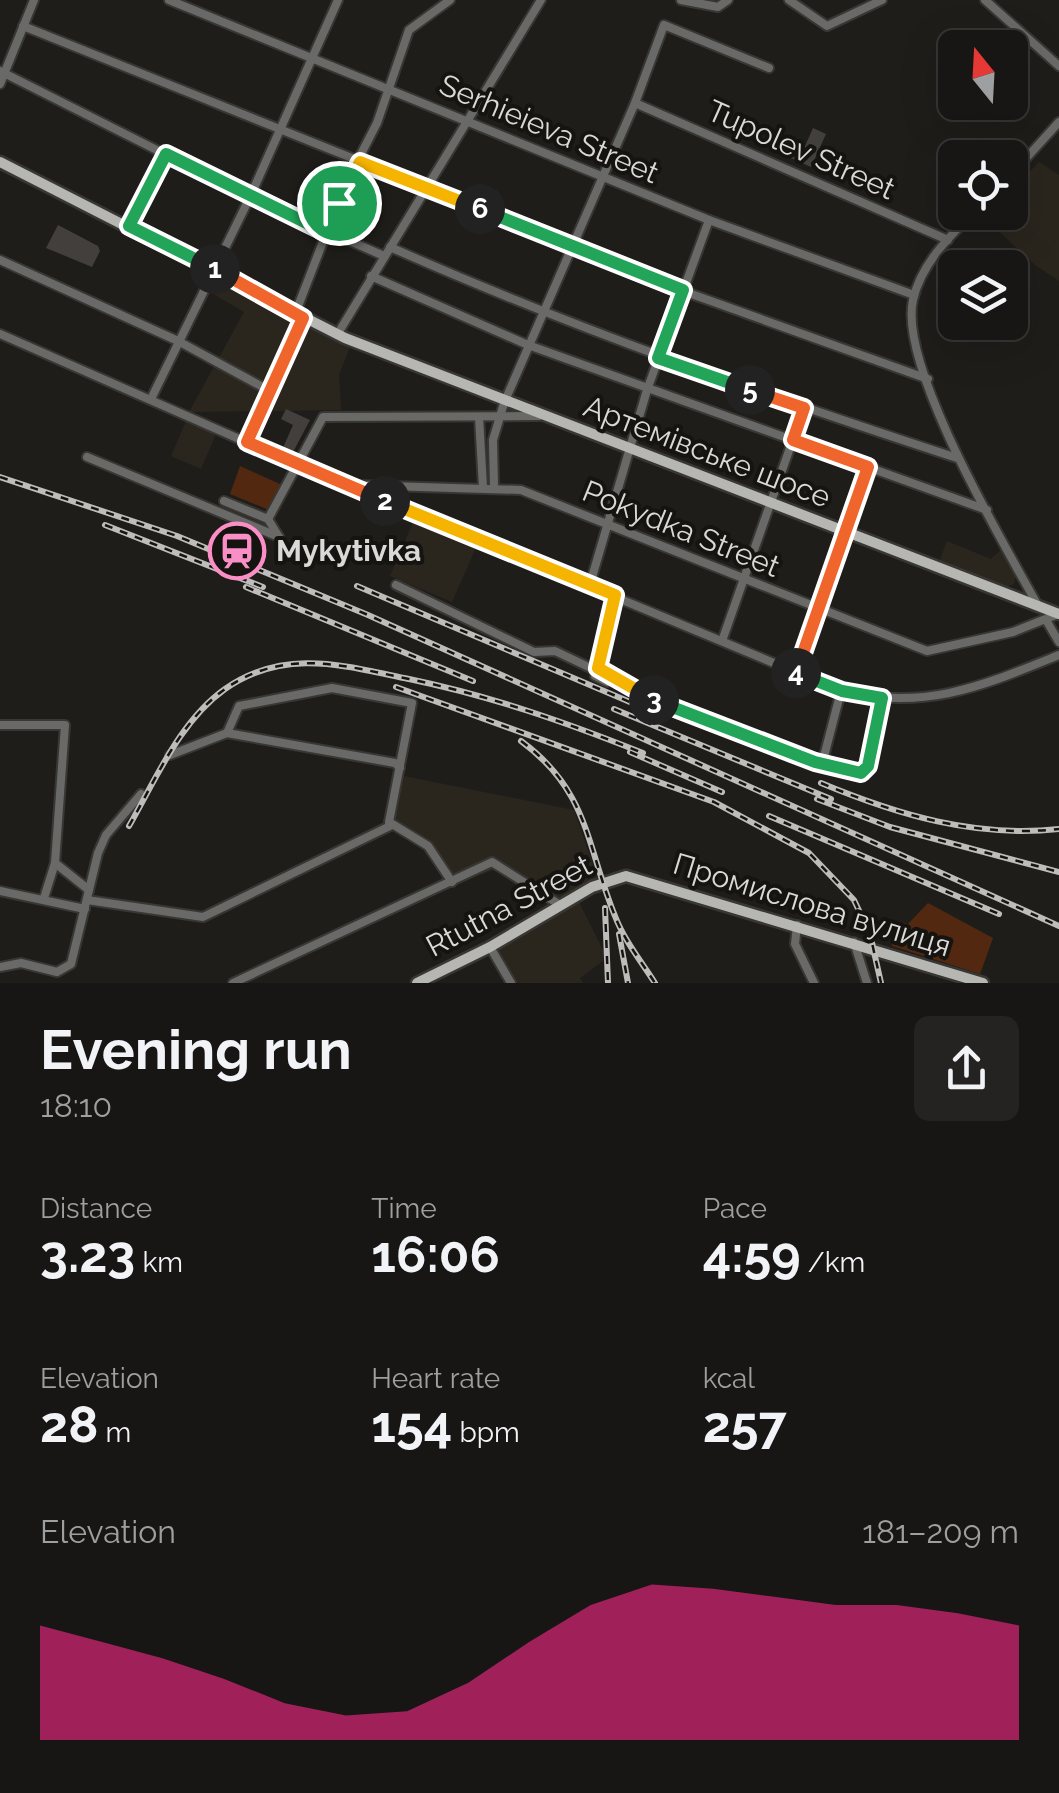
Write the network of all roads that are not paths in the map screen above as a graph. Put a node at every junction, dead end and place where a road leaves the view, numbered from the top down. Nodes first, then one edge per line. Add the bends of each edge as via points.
1 (34, 0) edge
2 (169, 0) edge
3 (338, 0) edge
4 (450, 0) edge
5 (541, 0) edge
6 (681, 0) edge
7 (728, 0) edge
8 (789, 0) edge
9 (844, 0) edge
10 (882, 0) edge
11 (985, 0) edge
12 (847, 14) junction
13 (23, 26) junction
14 (312, 58) junction
15 (1059, 66) edge
16 (768, 68) dead end
17 (2, 72) edge
18 (0, 84) edge
19 (388, 86) junction
20 (636, 102) junction
21 (470, 120) junction
22 (1059, 123) edge
23 (280, 129) junction
24 (166, 154) junction
25 (1028, 157) edge
26 (0, 162) edge
27 (360, 162) junction
28 (601, 177) junction
29 (428, 188) junction
30 (250, 197) junction
31 (708, 220) junction
32 (129, 226) junction
33 (957, 230) edge
34 (327, 233) junction
35 (948, 240) junction
36 (571, 246) junction
37 (387, 251) junction
38 (0, 260) edge
39 (215, 269) junction
40 (371, 276) junction
41 (683, 290) junction
42 (914, 295) junction
43 (542, 314) junction
44 (299, 316) junction
45 (0, 334) edge
46 (337, 335) junction
47 (178, 341) junction
48 (528, 345) junction
49 (658, 358) junction
50 (928, 379) junction
51 (648, 390) junction
52 (270, 392) junction
53 (151, 399) junction
54 (504, 403) junction
55 (804, 408) junction
56 (540, 416) junction
57 (479, 417) junction
58 (499, 418) junction
59 (793, 440) junction
60 (247, 442) junction
61 (632, 449) junction
62 (88, 457) dead end
63 (957, 458) junction
64 (296, 464) junction
65 (868, 467) junction
66 (346, 484) junction
67 (488, 487) junction
68 (224, 500) dead end
69 (772, 503) junction
70 (987, 510) junction
71 (268, 519) junction
72 (608, 523) junction
73 (846, 532) junction
74 (1020, 574) junction
75 (745, 580) junction
76 (590, 584) junction
77 (396, 585) dead end
78 (1002, 594) junction
79 (615, 595) junction
80 (1039, 608) junction
81 (817, 609) junction
82 (1058, 614) edge
83 (1047, 621) junction
84 (722, 641) junction
85 (1059, 642) edge
86 (1059, 656) edge
87 (598, 668) junction
88 (796, 674) junction
89 (607, 682) dead end
90 (842, 691) junction
91 (882, 698) junction
92 (0, 725) edge
93 (227, 734) junction
94 (170, 755) dead end
95 (822, 764) junction
96 (400, 768) junction
97 (141, 794) dead end
98 (390, 824) junction
99 (54, 862) junction
100 (626, 876) joint
101 (452, 882) junction
102 (0, 891) edge
103 (44, 898) junction
104 (87, 900) junction
105 (560, 905) junction
106 (796, 925) junction
107 (854, 942) junction
108 (490, 948) junction
109 (0, 967) edge
110 (56, 972) junction
111 (58, 983) edge
112 (232, 983) edge
113 (417, 983) edge
114 (511, 983) edge
115 (814, 983) edge
116 (867, 983) edge
117 (983, 983) edge

1 - 13 street
2 - 14 street, Serhieieva Street
3 - 14 street
4 - 19 street via 409,30
5 - 21 street
6 - 7 street via 718,6
8 - 12 street via 826,26
9 - 12 street
10 - 12 street
11 - 15 street
13 - 17 street
13 - 23 street
14 - 19 street, Serhieieva Street
14 - 23 street
16 - 20 street via 664,25
17 - 18 street
17 - 24 street
19 - 21 street, Serhieieva Street
19 - 27 street
20 - 28 street
20 - 35 street, Tupolev Street
21 - 28 street, Serhieieva Street
21 - 29 street
22 - 25 street
23 - 27 street
23 - 30 street
24 - 30 street
24 - 32 street
26 - 32 main road
27 - 29 street
27 - 34 street
28 - 31 street, Serhieieva Street
28 - 36 street
29 - 36 street
29 - 37 street
30 - 34 street
30 - 39 street
31 - 41 street
31 - 42 street, Serhieieva Street
32 - 39 main road
33 - 35 street
34 - 37 street
34 - 44 street
35 - 42 street
36 - 41 street
36 - 43 street
37 - 40 street
37 - 43 street
38 - 47 street
39 - 44 main road
39 - 47 street
40 - 46 street
40 - 48 street
41 - 49 street
41 - 50 street
42 - 50 street via 914,329
43 - 48 street
43 - 49 street
44 - 46 main road
44 - 52 street
45 - 53 street
46 - 54 main road, Артемівське шосе
47 - 52 street
47 - 53 street
48 - 51 street
48 - 54 street
49 - 51 street
49 - 55 street
50 - 63 street
51 - 59 street
51 - 61 street
52 - 60 street
53 - 60 street
54 - 56 main road, Артемівське шосе
54 - 58 street
55 - 59 street
55 - 63 street
56 - 58 street
56 - 61 main road, Артемівське шосе
57 - 58 street
57 - 64 street via 323,417
57 - 67 street
58 - 67 street
59 - 65 street
59 - 69 street
60 - 64 street
61 - 69 main road, Артемівське шосе
61 - 72 street
62 - 71 street via 279,537
63 - 70 street
64 - 66 street
64 - 71 street
65 - 70 street
65 - 73 street
66 - 67 street, Pokydka Street
66 - 76 street
67 - 72 street, Pokydka Street via 521,490
68 - 71 street
69 - 73 main road, Артемівське шосе
69 - 75 street
70 - 74 street
72 - 75 street, Pokydka Street
72 - 76 street
73 - 78 main road, Артемівське шосе
73 - 81 street
74 - 78 street via 1016,587
74 - 80 street
75 - 81 street, Pokydka Street
75 - 84 street
76 - 79 street
77 - 87 street via 534,652 555,651
78 - 80 main road, Артемівське шосе
79 - 84 street
79 - 87 street
80 - 82 main road, Артемівське шосе
80 - 83 street
81 - 83 street, Pokydka Street via 927,651
81 - 88 street
82 - 83 street, Pokydka Street
83 - 85 street
84 - 88 street
86 - 91 street via 940,698
87 - 89 street via 595,676
87 - 95 street via 696,718
88 - 90 street
90 - 91 street
90 - 95 street
91 - 95 street via 868,766 861,773
92 - 99 street via 65,725
93 - 94 street
93 - 96 street
93 - 96 street via 239,706 332,688 412,703
96 - 98 street
97 - 104 street via 106,835
98 - 101 street via 428,846
98 - 104 street via 204,917
99 - 103 street
99 - 104 street
100 - 105 main road, Rtutna Street
100 - 106 main road, Промислова вулиця
101 - 105 street via 492,862
101 - 112 street
102 - 103 street
103 - 104 street
104 - 110 street via 71,964
105 - 108 main road, Rtutna Street
106 - 107 main road, Промислова вулиця
106 - 115 street via 794,944
107 - 116 street
107 - 117 main road, Промислова вулиця
108 - 113 main road, Rtutna Street
108 - 114 street
109 - 110 street
110 - 111 street

